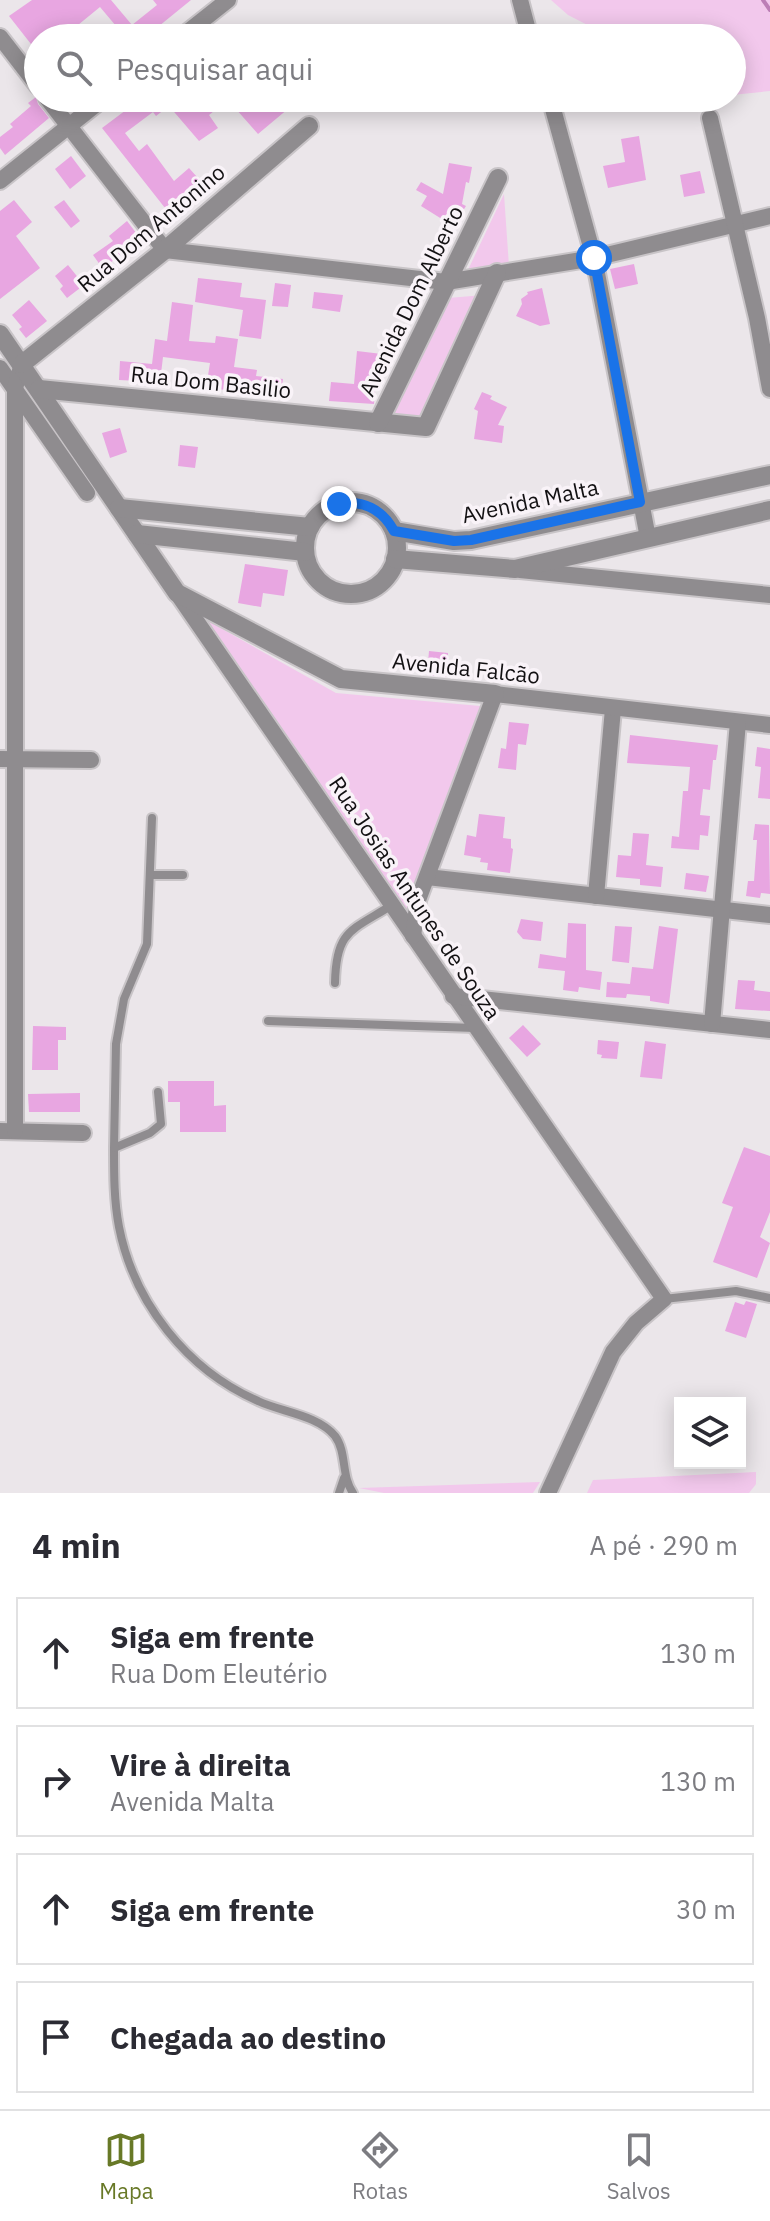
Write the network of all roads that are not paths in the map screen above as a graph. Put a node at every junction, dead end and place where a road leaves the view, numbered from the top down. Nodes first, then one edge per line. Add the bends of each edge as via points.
1 (228, 0) edge
2 (520, 0) edge
3 (198, 24) edge
4 (526, 24) edge
5 (0, 37) edge
6 (24, 68) edge
7 (58, 112) edge
8 (86, 112) edge
9 (554, 112) edge
10 (710, 118) dead end
11 (69, 126) junction
12 (309, 126) dead end
13 (498, 178) dead end
14 (0, 181) edge
15 (770, 216) edge
16 (734, 224) junction
17 (165, 250) junction
18 (594, 258) junction
19 (497, 273) junction
20 (446, 282) junction
21 (0, 334) edge
22 (22, 364) junction
23 (0, 368) edge
24 (15, 388) junction
25 (39, 389) junction
26 (770, 389) edge
27 (378, 423) junction
28 (770, 475) edge
29 (87, 493) dead end
30 (640, 502) junction
31 (119, 508) junction
32 (770, 510) edge
33 (310, 527) junction
34 (394, 531) junction
35 (137, 534) junction
36 (648, 538) junction
37 (305, 552) junction
38 (395, 559) junction
39 (515, 569) junction
40 (177, 593) junction
41 (770, 595) edge
42 (495, 694) junction
43 (613, 709) junction
44 (738, 722) junction
45 (770, 725) edge
46 (8, 759) edge
47 (91, 760) dead end
48 (152, 818) dead end
49 (151, 875) junction
50 (183, 875) dead end
51 (427, 877) junction
52 (596, 896) junction
53 (392, 905) junction
54 (724, 910) junction
55 (770, 915) edge
56 (413, 936) junction
57 (335, 983) dead end
58 (453, 996) junction
59 (268, 1021) dead end
60 (712, 1024) junction
61 (475, 1028) junction
62 (770, 1030) edge
63 (158, 1092) dead end
64 (8, 1131) edge
65 (83, 1133) dead end
66 (114, 1148) junction
67 (770, 1298) edge
68 (664, 1299) junction
69 (344, 1477) junction
70 (339, 1493) edge
71 (353, 1493) edge
72 (548, 1493) edge

1 - 3 street
2 - 4 street
5 - 6 street
7 - 11 street
8 - 11 street
9 - 18 street
10 - 16 street
11 - 14 street
11 - 17 street
12 - 17 street, Rua Dom Antonino
13 - 20 street, Avenida Dom Alberto
15 - 16 street
16 - 18 street
16 - 26 street
17 - 20 street
17 - 22 street, Rua Dom Antonino
18 - 19 street
18 - 30 street
19 - 20 street
19 - 27 street, Avenida Dom Alberto via 426,427
20 - 27 street, Avenida Dom Alberto
21 - 22 street, Rua Josias Antunes de Souza
22 - 24 street
22 - 25 street, Rua Josias Antunes de Souza
23 - 24 street
24 - 29 street
24 - 46 street
25 - 27 street, Rua Dom Basilio
25 - 31 street, Rua Josias Antunes de Souza
28 - 30 street, Avenida Malta
30 - 34 street, Avenida Malta via 471,540
30 - 36 street
31 - 33 street
31 - 35 street, Rua Josias Antunes de Souza
32 - 36 street
33 - 34 street via 330,507 358,503 383,515
33 - 37 street
34 - 38 street
35 - 37 street
35 - 40 street, Rua Josias Antunes de Souza
36 - 39 street
37 - 38 street via 316,578 332,590 352,594 379,584
38 - 39 street
39 - 41 street
40 - 42 street, Avenida Falcão via 341,679
40 - 53 street, Rua Josias Antunes de Souza
42 - 43 street, Avenida Falcão
42 - 51 street
43 - 44 street, Avenida Falcão
43 - 52 street
44 - 45 street, Avenida Falcão
44 - 54 street
46 - 47 street
46 - 64 street
48 - 49 lane
49 - 50 lane
49 - 66 lane via 147,944 119,1018
51 - 52 street
51 - 56 street
52 - 54 street
53 - 56 street, Rua Josias Antunes de Souza
53 - 57 lane via 343,938 336,954
54 - 55 street
54 - 60 street
56 - 58 street, Rua Josias Antunes de Souza
58 - 60 street
58 - 61 street, Rua Josias Antunes de Souza
59 - 61 lane
60 - 62 street
61 - 68 street, Rua Josias Antunes de Souza
63 - 66 lane via 161,1124
64 - 65 street
66 - 69 lane via 119,1230 152,1310 178,1343 221,1381 334,1435
67 - 68 lane via 736,1291
68 - 72 street via 613,1352
69 - 70 lane
69 - 71 lane

